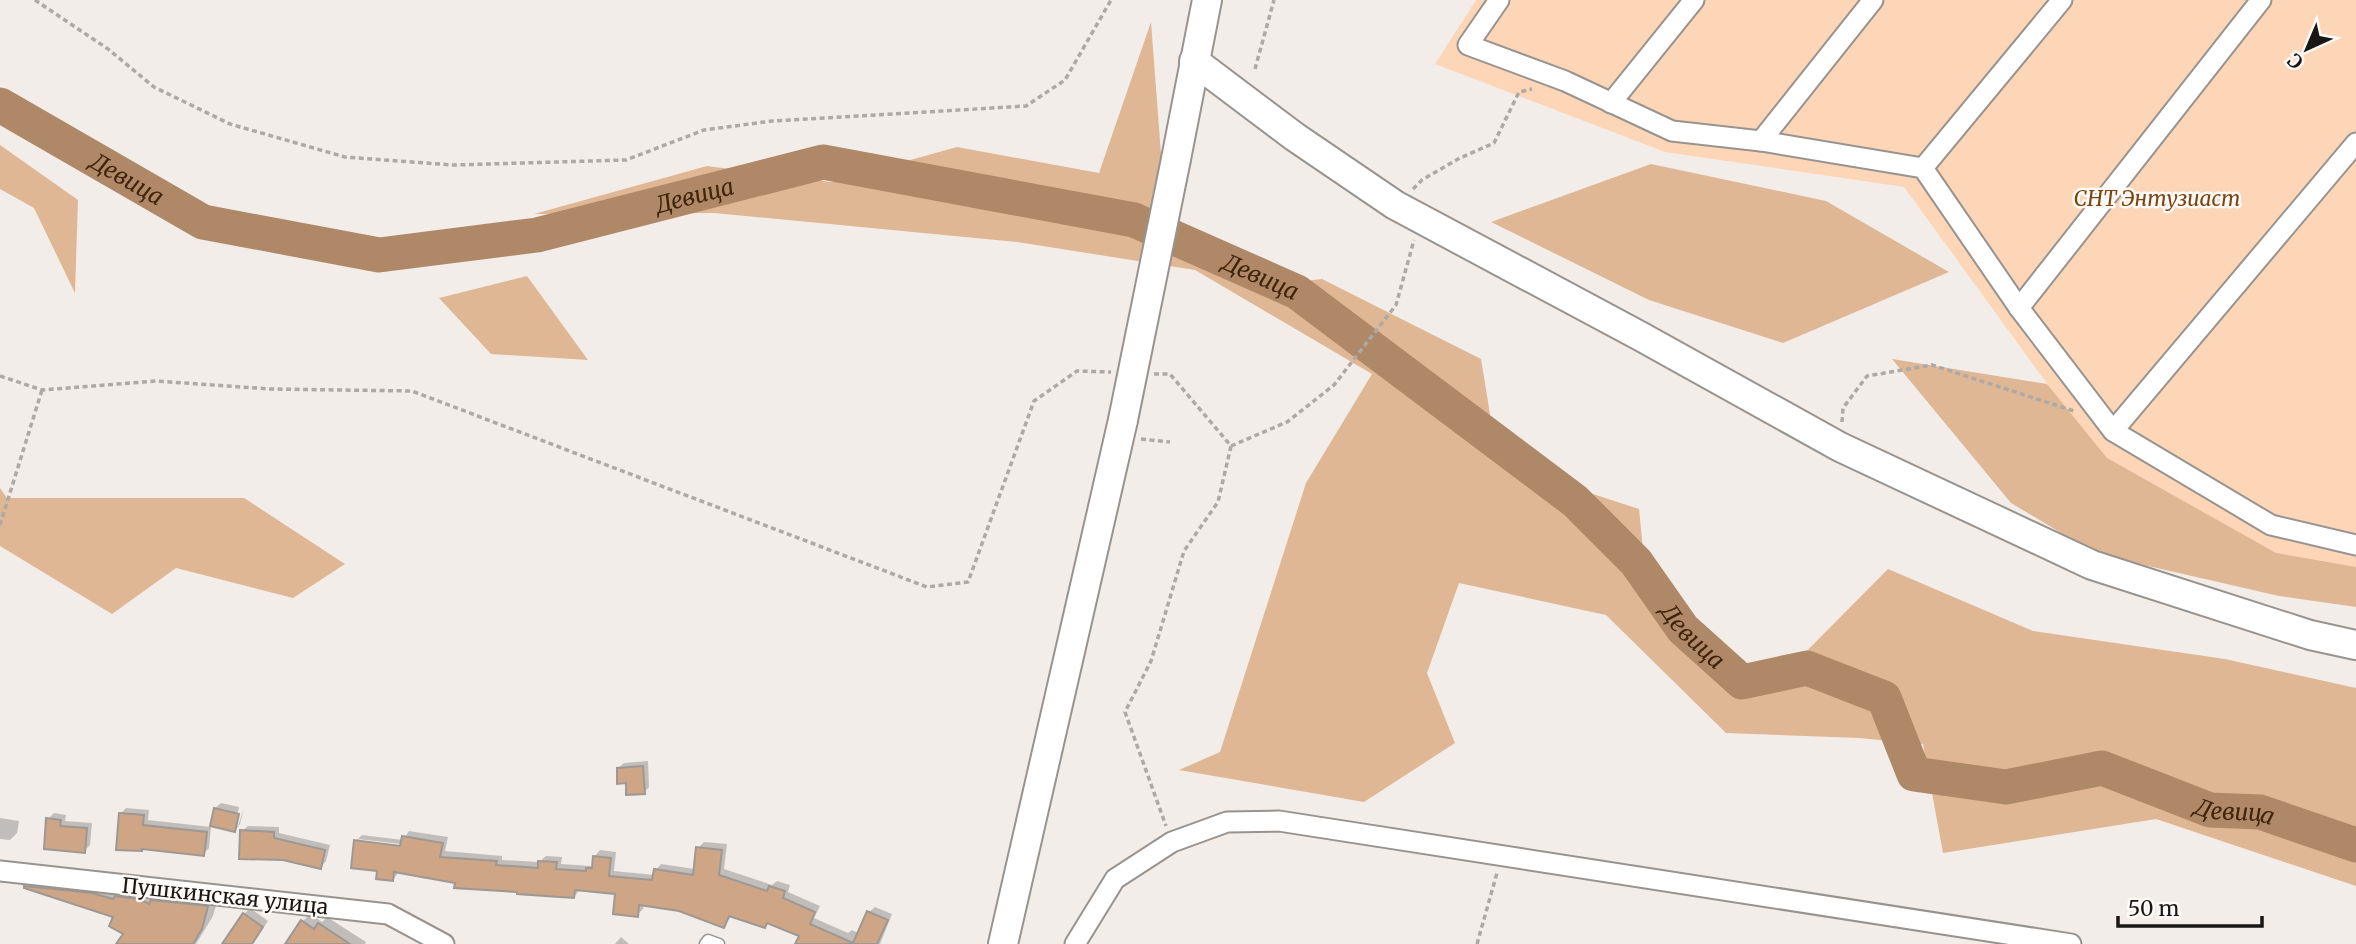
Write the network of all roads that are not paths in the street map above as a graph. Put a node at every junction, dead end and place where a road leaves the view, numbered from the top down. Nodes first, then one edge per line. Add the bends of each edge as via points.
1 (1207, 0) edge
2 (1499, 0) edge
3 (1694, 0) edge
4 (1873, 0) edge
5 (2062, 0) edge
6 (2261, 0) edge
7 (1194, 61) junction
8 (1611, 103) junction
9 (1761, 141) junction
10 (2356, 143) edge
11 (1923, 168) junction
12 (2020, 308) junction
13 (2113, 431) junction
14 (2356, 545) edge
15 (2356, 645) edge
16 (0, 871) edge
17 (444, 944) edge
18 (705, 944) edge
19 (719, 944) edge
20 (1003, 944) edge
21 (1075, 944) edge
22 (2071, 944) edge

1 - 7 street
2 - 8 street via 1468,45
3 - 8 street
4 - 9 street
5 - 11 street
6 - 12 street
7 - 15 street via 1395,205 1840,447 2092,565 2310,635
7 - 20 street, bridge via 1129,429
8 - 9 street via 1672,131
9 - 11 street
10 - 13 street
11 - 12 street
12 - 13 street
13 - 14 street via 2271,525
16 - 17 street, Пушкинская улица via 388,914
18 - 19 lane via 708,940
21 - 22 street via 1115,879 1172,842 1227,822 1279,821

